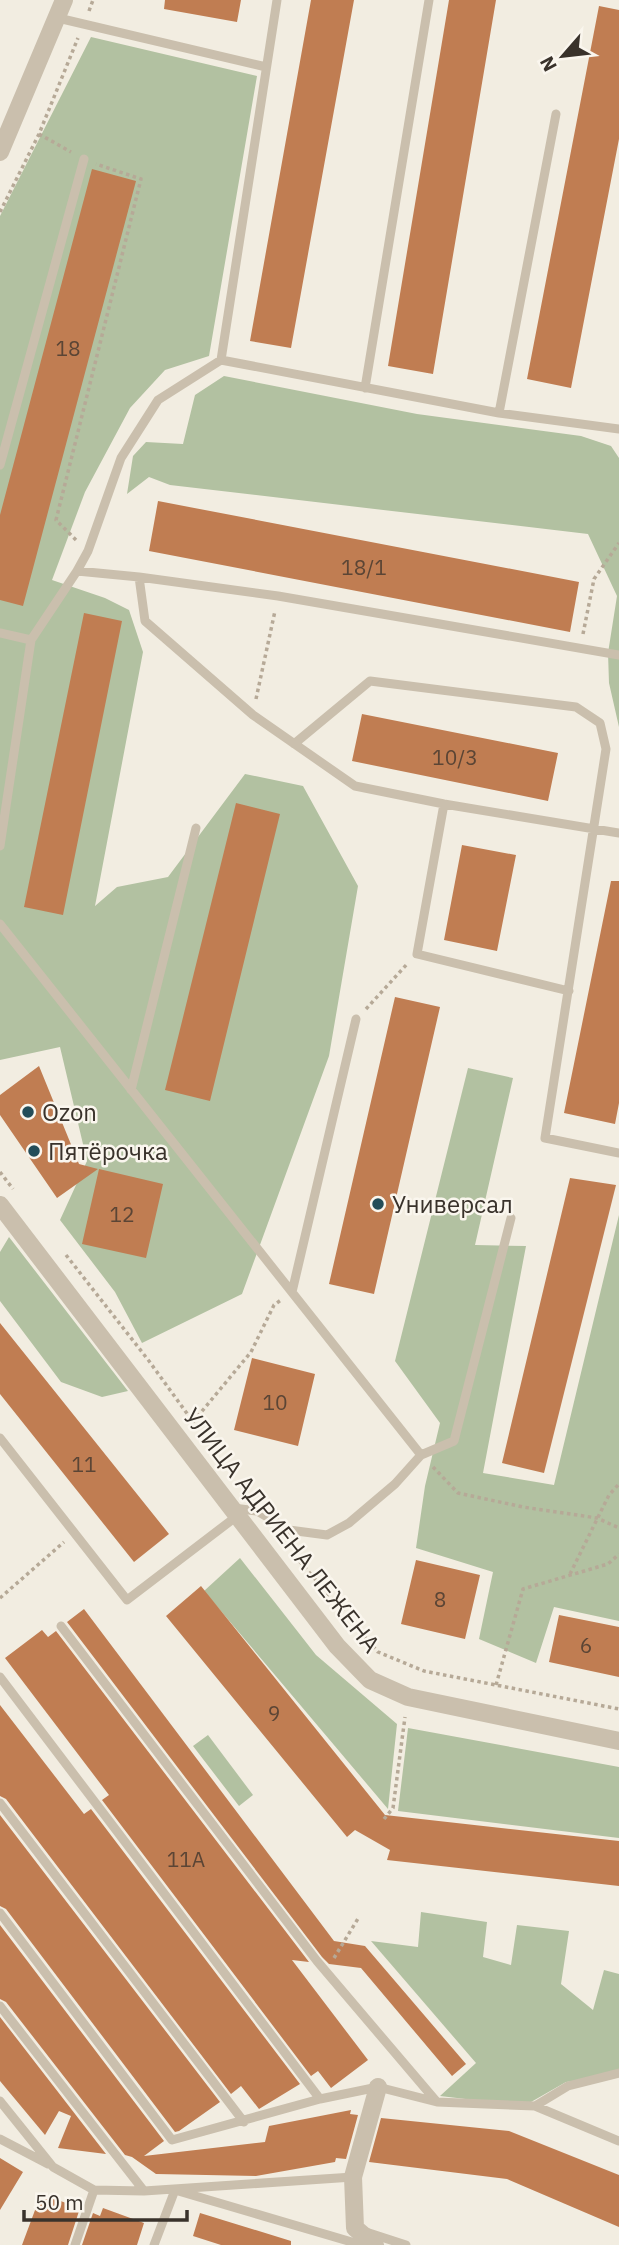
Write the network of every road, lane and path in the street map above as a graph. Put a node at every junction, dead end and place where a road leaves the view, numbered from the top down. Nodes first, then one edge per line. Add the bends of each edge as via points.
1 (64, 0) edge
2 (93, 0) edge
3 (277, 0) edge
4 (429, 0) edge
5 (58, 18) junction
6 (83, 25) junction
7 (266, 67) junction
8 (556, 114) dead end
9 (39, 134) junction
10 (0, 152) edge
11 (84, 159) junction
12 (0, 212) edge
13 (221, 360) junction
14 (365, 388) junction
15 (499, 413) junction
16 (619, 425) edge
17 (0, 465) edge
18 (619, 543) edge
19 (88, 551) junction
20 (77, 570) junction
21 (139, 576) junction
22 (278, 596) junction
23 (0, 633) edge
24 (31, 639) junction
25 (581, 648) junction
26 (619, 655) edge
27 (253, 715) junction
28 (294, 744) junction
29 (444, 804) junction
30 (595, 827) junction
31 (196, 828) dead end
32 (619, 833) edge
33 (0, 846) edge
34 (0, 924) edge
35 (416, 954) junction
36 (569, 991) junction
37 (356, 1018) joint
38 (131, 1090) junction
39 (619, 1153) edge
40 (0, 1172) edge
41 (17, 1193) dead end
42 (0, 1205) edge
43 (511, 1218) dead end
44 (58, 1246) dead end
45 (292, 1292) junction
46 (0, 1438) edge
47 (421, 1455) junction
48 (619, 1484) edge
49 (234, 1511) junction
50 (597, 1518) junction
51 (619, 1528) edge
52 (75, 1532) junction
53 (291, 1551) dead end
54 (619, 1554) edge
55 (569, 1575) junction
56 (0, 1598) edge
57 (61, 1626) dead end
58 (0, 1677) edge
59 (496, 1685) junction
60 (408, 1697) junction
61 (619, 1709) edge
62 (619, 1741) edge
63 (0, 1803) edge
64 (384, 1819) dead end
65 (0, 1913) edge
66 (359, 1917) dead end
67 (326, 1971) junction
68 (0, 2006) edge
69 (619, 2073) edge
70 (378, 2087) junction
71 (320, 2099) junction
72 (0, 2101) edge
73 (437, 2102) junction
74 (535, 2106) junction
75 (244, 2122) junction
76 (0, 2139) edge
77 (619, 2141) edge
78 (53, 2167) junction
79 (354, 2177) junction
80 (94, 2190) junction
81 (175, 2190) junction
82 (144, 2191) junction
83 (358, 2237) edge
84 (75, 2245) edge
85 (154, 2245) edge
86 (375, 2245) edge
87 (406, 2245) edge

1 - 5 street
2 - 6 path
3 - 7 lane
4 - 14 lane
5 - 6 lane
5 - 10 street
6 - 7 lane
6 - 9 path
7 - 13 lane
8 - 15 lane
9 - 11 path
9 - 12 path
11 - 17 lane
11 - 19 path via 141,179 56,520
13 - 14 lane
13 - 19 lane via 158,400 121,458
14 - 15 lane
15 - 16 lane
18 - 25 path via 594,579
19 - 20 lane
20 - 21 lane
20 - 24 lane
21 - 22 lane
21 - 27 lane via 145,621
22 - 25 lane
22 - 27 path
23 - 24 lane
24 - 33 lane
25 - 26 lane
27 - 28 lane
28 - 29 lane via 355,786
28 - 30 lane via 370,681 576,708 600,723 606,749
29 - 30 lane
29 - 35 lane
30 - 32 lane
30 - 36 lane
31 - 38 lane
34 - 38 lane
35 - 36 lane
35 - 37 path
36 - 39 lane via 545,1138
37 - 45 lane
38 - 45 lane
40 - 41 path
42 - 49 street, УЛИЦА АДРИЕНА ЛЕЖЕНА
43 - 47 lane via 454,1441
44 - 45 path via 193,1422 251,1352 274,1305
45 - 47 lane
46 - 52 lane
47 - 49 lane via 395,1484 349,1523 327,1535 289,1530 257,1511
47 - 50 path via 458,1493
48 - 50 path
49 - 52 lane via 127,1600
49 - 60 street, УЛИЦА АДРИЕНА ЛЕЖЕНА via 337,1646 370,1679
50 - 51 path
50 - 55 path
52 - 56 path
53 - 59 path via 378,1652 424,1671
54 - 55 path via 608,1564
55 - 59 path via 523,1589
57 - 67 lane
58 - 71 lane
59 - 61 path
60 - 62 street, УЛИЦА АДРИЕНА ЛЕЖЕНА
60 - 64 path via 393,1808
63 - 75 lane
65 - 75 lane via 172,2140
66 - 67 path
67 - 73 lane
68 - 82 lane
69 - 74 lane via 568,2086
70 - 71 lane
70 - 73 lane
70 - 79 street
71 - 75 lane
72 - 78 lane
73 - 74 lane
74 - 77 lane
76 - 78 lane
78 - 80 lane
79 - 81 lane
79 - 83 street
80 - 82 lane
80 - 84 lane
81 - 82 lane
81 - 83 lane
81 - 85 lane
83 - 86 street
83 - 87 lane

